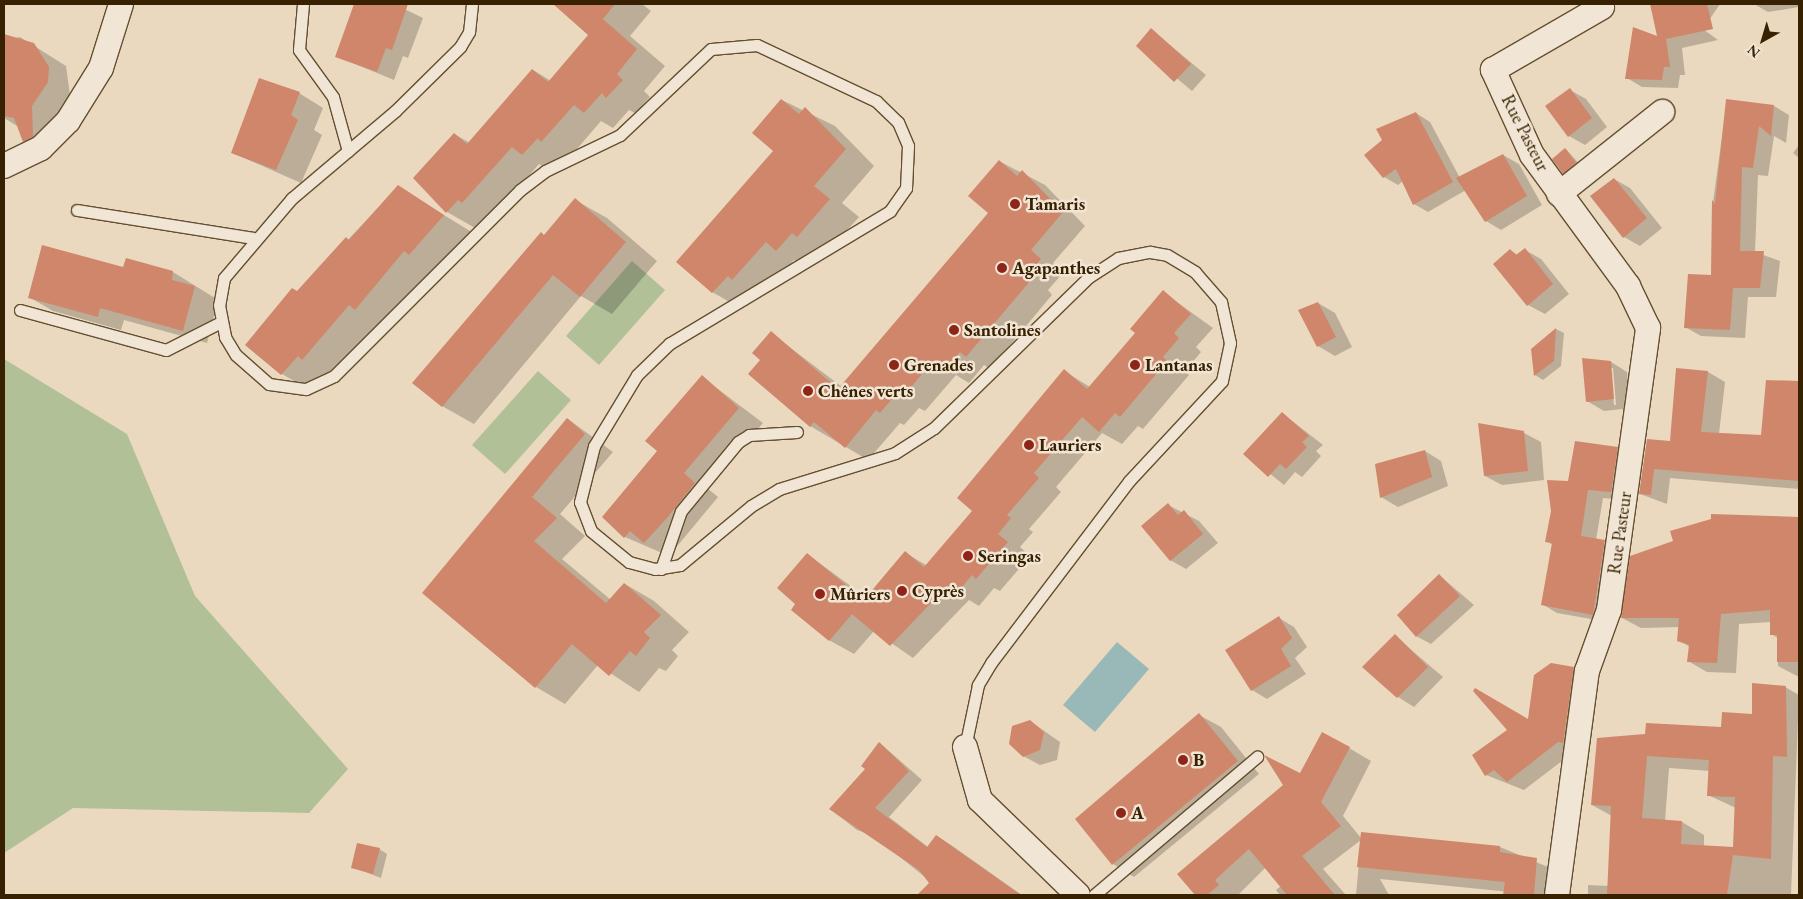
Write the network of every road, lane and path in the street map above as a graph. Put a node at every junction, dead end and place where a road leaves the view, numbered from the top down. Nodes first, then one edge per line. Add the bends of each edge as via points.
1 (121, 4) edge
2 (303, 4) edge
3 (472, 4) edge
4 (1602, 7) dead end
5 (1662, 112) dead end
6 (348, 151) junction
7 (4, 166) edge
8 (1559, 194) junction
9 (77, 210) dead end
10 (253, 238) junction
11 (20, 310) dead end
12 (221, 322) junction
13 (797, 432) dead end
14 (661, 569) junction
15 (965, 747) joint
16 (1257, 757) dead end
17 (1078, 895) edge
18 (1094, 895) edge
19 (1557, 895) edge

1 - 7 street via 101,68 68,121 41,148
2 - 6 lane via 299,50 333,97
3 - 6 lane via 470,32 460,47
4 - 8 street, Rue Pasteur via 1494,70 1532,154
5 - 8 street, Rue Pasteur
6 - 10 lane
8 - 19 street, Rue Pasteur via 1628,286 1648,328 1609,610 1587,671
9 - 10 lane
10 - 12 lane via 224,278
11 - 12 lane via 166,350
12 - 14 lane via 236,355 269,384 286,390 323,384 520,190 546,171 620,135 711,49 757,45 876,101 898,122 908,146 908,177 902,198 869,227 670,343 637,375 594,446 582,484 583,517 614,554 644,568
13 - 14 lane via 749,435 738,442 681,511
14 - 15 lane via 689,559 751,506 779,489 895,453 934,428 1105,266 1150,252 1182,262 1211,287 1227,316 1230,356 1222,381 1129,480 991,664 978,685
15 - 17 street via 980,800
16 - 18 lane

